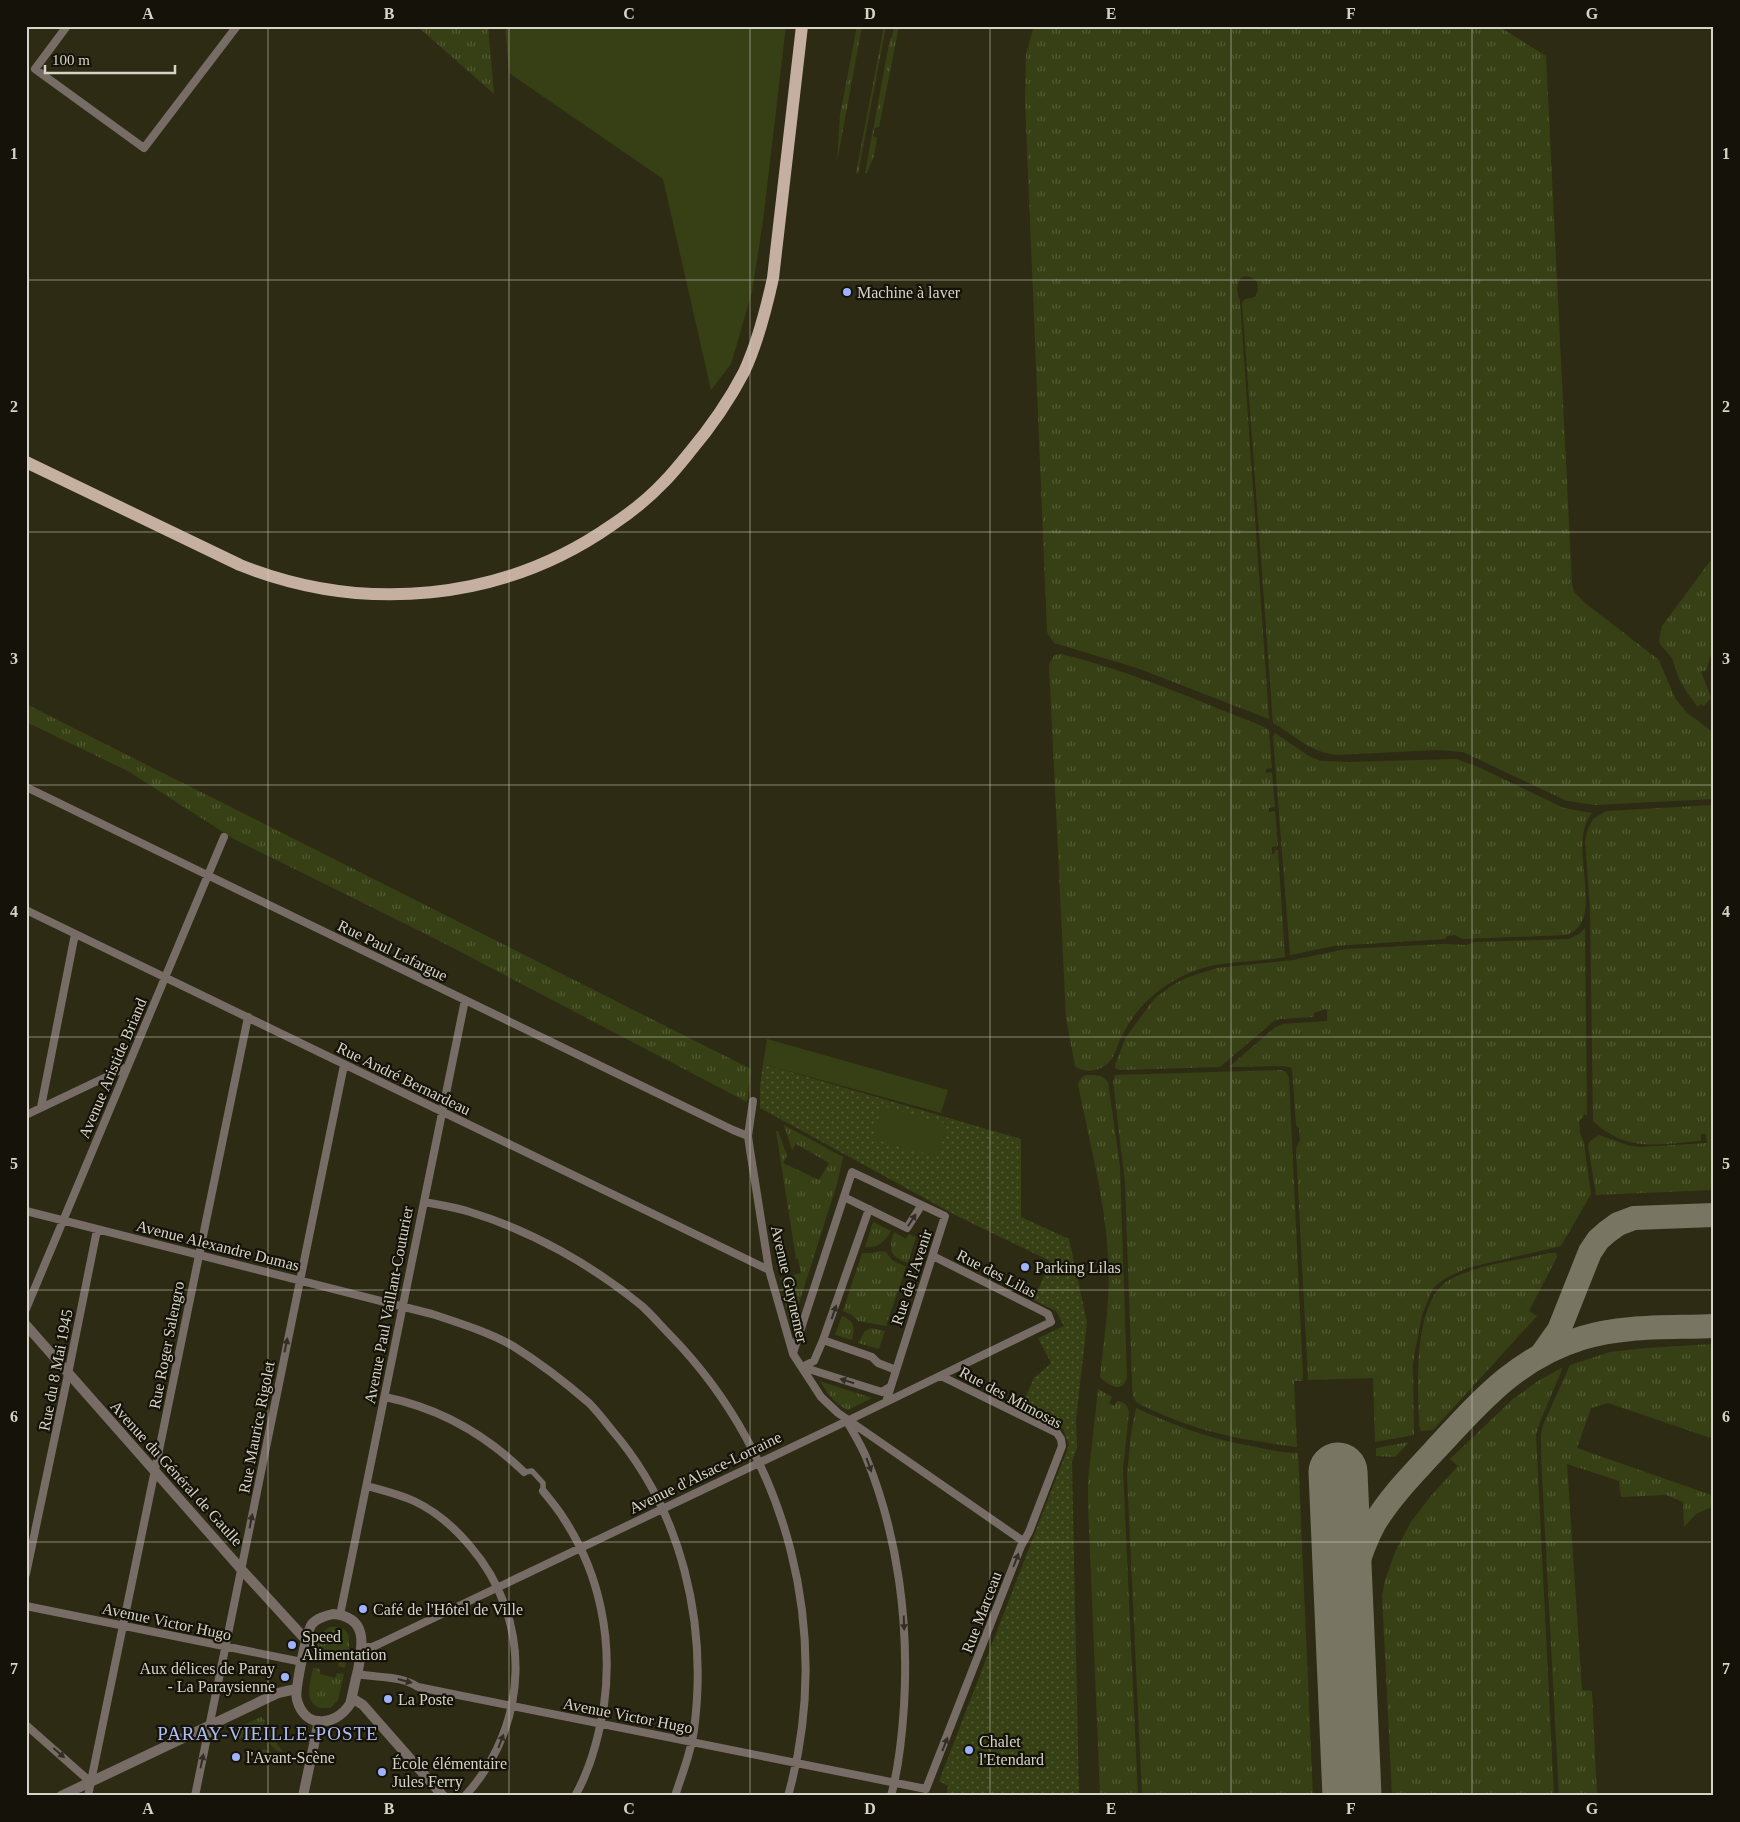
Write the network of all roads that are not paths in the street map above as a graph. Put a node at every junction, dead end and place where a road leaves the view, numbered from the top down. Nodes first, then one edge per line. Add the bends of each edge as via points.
1 (68, 26) edge
2 (237, 26) edge
3 (802, 26) edge
4 (26, 462) edge
5 (26, 787) edge
6 (224, 837) dead end
7 (208, 876) junction
8 (26, 910) edge
9 (75, 934) junction
10 (165, 977) junction
11 (465, 1000) junction
12 (248, 1017) junction
13 (344, 1065) junction
14 (127, 1067) junction
15 (753, 1101) dead end
16 (41, 1108) junction
17 (443, 1112) junction
18 (26, 1115) edge
19 (748, 1136) junction
20 (844, 1197) junction
21 (424, 1202) junction
22 (921, 1206) junction
23 (869, 1209) junction
24 (26, 1212) edge
25 (63, 1221) junction
26 (97, 1230) junction
27 (198, 1255) junction
28 (933, 1256) junction
29 (770, 1270) junction
30 (300, 1280) junction
31 (403, 1306) junction
32 (26, 1309) edge
33 (1048, 1314) joint
34 (26, 1326) edge
35 (823, 1340) junction
36 (793, 1354) junction
37 (802, 1367) junction
38 (896, 1370) junction
39 (68, 1373) junction
40 (941, 1376) junction
41 (890, 1387) junction
42 (384, 1397) junction
43 (886, 1402) junction
44 (847, 1421) junction
45 (1062, 1446) joint
46 (759, 1463) junction
47 (154, 1471) junction
48 (524, 1472) joint
49 (367, 1486) junction
50 (543, 1491) joint
51 (662, 1509) junction
52 (1023, 1541) junction
53 (580, 1548) junction
54 (242, 1569) junction
55 (26, 1574) edge
56 (498, 1588) junction
57 (26, 1606) edge
58 (340, 1615) junction
59 (123, 1626) junction
60 (306, 1640) junction
61 (225, 1646) junction
62 (362, 1647) junction
63 (302, 1662) junction
64 (357, 1674) junction
65 (296, 1688) junction
66 (352, 1698) junction
67 (512, 1705) junction
68 (319, 1721) junction
69 (601, 1723) junction
70 (26, 1725) edge
71 (209, 1725) junction
72 (692, 1742) junction
73 (797, 1763) junction
74 (92, 1780) junction
75 (894, 1783) junction
76 (926, 1790) joint
77 (61, 1796) edge
78 (88, 1796) edge
79 (195, 1796) edge
80 (303, 1796) edge
81 (443, 1796) edge
82 (465, 1796) edge
83 (575, 1796) edge
84 (675, 1796) edge
85 (788, 1796) edge
86 (891, 1796) edge

1 - 2 street via 35,69 144,148
3 - 4 main road via 773,278 766,312 744,371 707,431 664,483 628,514 562,556 472,587 385,595 305,586 248,568
5 - 7 street, Rue Paul Lafargue
6 - 7 street, Avenue Aristide Briand
7 - 10 street, Avenue Aristide Briand
7 - 11 street, Rue Paul Lafargue
8 - 9 street, Rue André Bernardeau
9 - 10 street, Rue André Bernardeau
9 - 16 street
10 - 12 street, Rue André Bernardeau
10 - 14 street, Avenue Aristide Briand
11 - 17 street, Avenue Paul Vaillant-Couturier
11 - 19 street, Rue Paul Lafargue
12 - 13 street, Rue André Bernardeau
12 - 27 street, Rue Roger Salengro
13 - 17 street, Rue André Bernardeau
13 - 30 street, Rue Maurice Rigolet
14 - 16 street
14 - 25 street, Avenue Aristide Briand
15 - 19 street, Avenue Guynemer
16 - 18 street
17 - 21 street, Avenue Paul Vaillant-Couturier
17 - 29 street, Rue André Bernardeau
19 - 29 street, Avenue Guynemer
20 - 22 street, Rue de l'Avenir via 852,1172
20 - 23 street, Rue de l'Avenir
20 - 36 street, Rue de l'Avenir
21 - 31 street, Avenue Paul Vaillant-Couturier
21 - 46 street via 469,1211 534,1237 592,1270 642,1307 690,1356 721,1397
23 -> 22 street, Rue de l'Avenir via 907,1228
22 - 28 street, Rue de l'Avenir via 945,1216
35 -> 23 street
24 - 25 street, Avenue Alexandre Dumas
25 - 26 street, Avenue Alexandre Dumas
25 - 32 street, Avenue Aristide Briand
26 - 27 street, Avenue Alexandre Dumas
26 - 39 street, Rue du 8 Mai 1945
27 - 30 street, Avenue Alexandre Dumas
27 - 47 street, Rue Roger Salengro
28 - 33 street, Rue des Lilas
28 - 38 street, Rue de l'Avenir
29 - 36 street, Avenue Guynemer
30 - 31 street, Avenue Alexandre Dumas
54 -> 30 street, Rue Maurice Rigolet
31 - 42 street, Avenue Paul Vaillant-Couturier
31 - 51 street, Avenue Alexandre Dumas via 465,1325 504,1342 552,1373 590,1404 629,1450
33 - 40 street, Avenue d'Alsace-Lorraine via 1051,1322
34 - 39 street, Avenue du Général de Gaulle
35 - 37 street via 814,1360
35 - 38 street via 872,1357
36 - 37 street, Avenue Guynemer
41 -> 37 street via 882,1392
37 - 44 street, Avenue Guynemer via 821,1397
38 - 41 street, Rue de l'Avenir
39 - 47 street, Avenue du Général de Gaulle
39 - 55 street, Rue du 8 Mai 1945
40 - 43 street, Avenue d'Alsace-Lorraine
40 - 45 street, Rue des Mimosas via 1057,1433
41 - 43 street, Rue de l'Avenir
42 - 48 street via 416,1404 452,1419 486,1438
42 - 49 street, Avenue Paul Vaillant-Couturier
43 - 44 street, Avenue d'Alsace-Lorraine
44 - 46 street, Avenue d'Alsace-Lorraine
44 - 52 street, Avenue Guynemer
44 -> 75 street via 865,1455 880,1499 895,1553 903,1614 906,1672 902,1734
45 - 52 street, Rue Marceau
46 - 51 street, Avenue d'Alsace-Lorraine
46 - 73 street via 787,1535 802,1599 806,1664 804,1719
47 - 54 street, Avenue du Général de Gaulle
47 - 59 street, Rue Roger Salengro
48 - 50 street via 532,1471 542,1483
49 - 56 street via 415,1501 440,1517 479,1557
49 - 58 street, Avenue Paul Vaillant-Couturier
50 - 53 street via 564,1518
51 - 53 street, Avenue d'Alsace-Lorraine
51 - 72 street, Avenue Alexandre Dumas via 688,1577 695,1619 698,1662
76 -> 52 street, Rue Marceau
53 - 56 street, Avenue d'Alsace-Lorraine
53 - 69 street via 596,1588 606,1639 607,1680
54 - 60 street, Avenue du Général de Gaulle
54 - 61 street, Rue Maurice Rigolet
56 - 62 street, Avenue d'Alsace-Lorraine via 379,1644
56 - 67 street via 515,1650
57 - 59 street, Avenue Victor Hugo
58 - 60 street via 333,1614 318,1620 310,1626
58 - 62 street via 359,1627
59 - 61 street, Avenue Victor Hugo
59 - 74 street, Rue Roger Salengro
60 - 63 street
61 - 63 street, Avenue Victor Hugo
61 - 71 street, Rue Maurice Rigolet
62 - 64 street
63 - 65 street
64 - 66 street
64 -> 67 street, Avenue Victor Hugo via 410,1681 418,1687
65 - 68 street via 296,1699 303,1711 309,1718
65 - 71 street
66 - 68 street via 338,1718
66 - 81 street via 363,1706
67 - 69 street, Avenue Victor Hugo
82 -> 67 street via 495,1754
68 - 80 street
69 - 72 street, Avenue Victor Hugo
69 - 83 street via 593,1754
70 -> 74 street
71 - 74 street
79 -> 71 street, Rue Maurice Rigolet
72 - 73 street, Avenue Victor Hugo
72 - 84 street, Avenue Alexandre Dumas
73 - 75 street, Avenue Victor Hugo
73 - 85 street
74 - 77 street
74 - 78 street, Rue Roger Salengro
75 - 76 street, Avenue Victor Hugo
75 - 86 street

